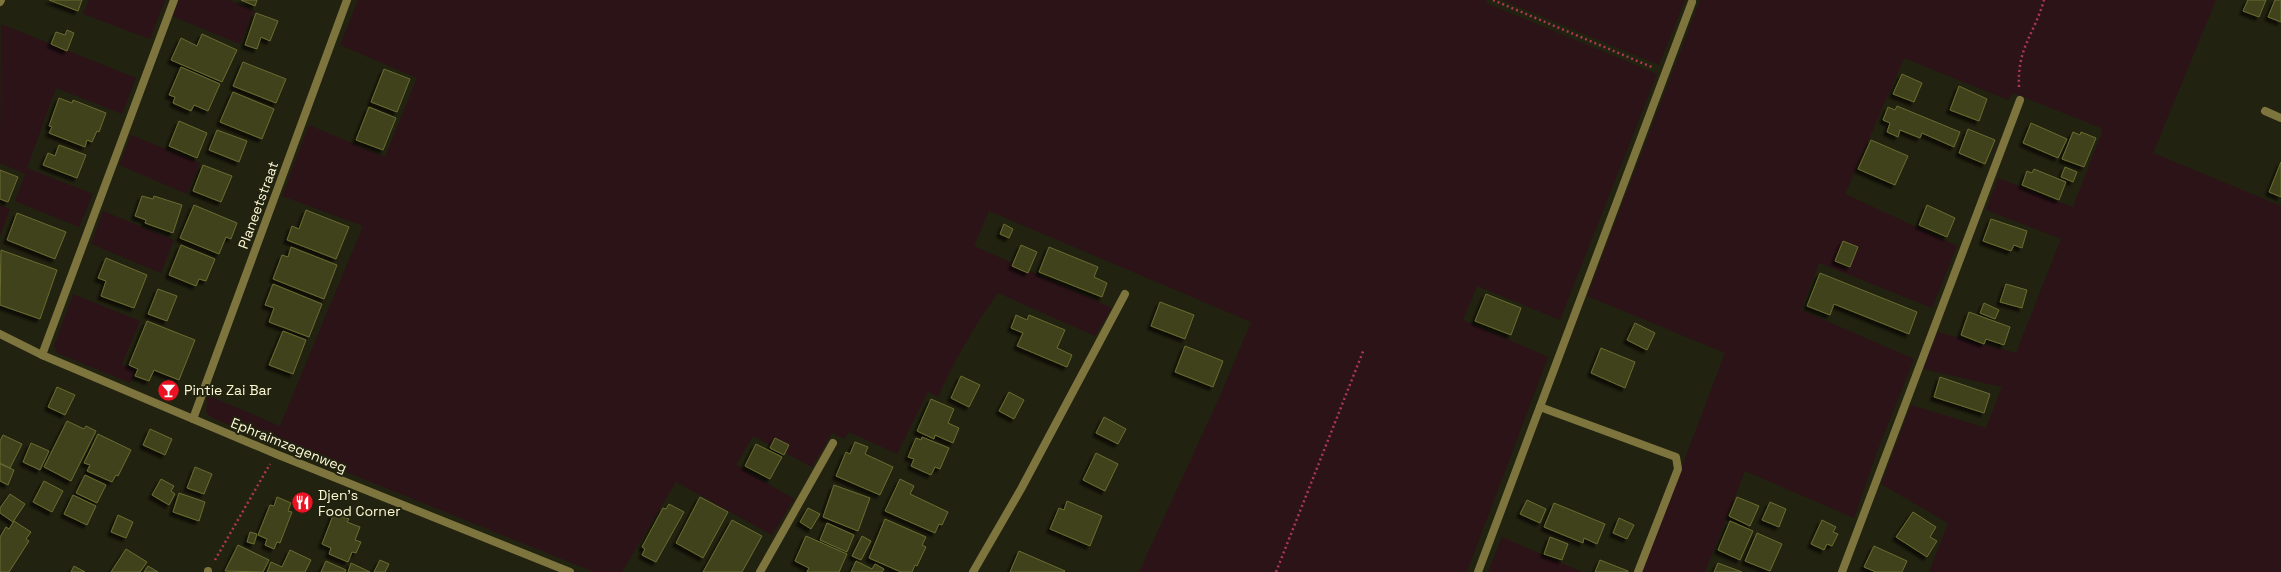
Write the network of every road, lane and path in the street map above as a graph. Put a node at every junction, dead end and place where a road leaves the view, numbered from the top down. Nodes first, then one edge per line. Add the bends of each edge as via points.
1 (174, 0) edge
2 (347, 0) edge
3 (1493, 0) edge
4 (2044, 0) edge
5 (1692, 2) dead end
6 (1666, 73) junction
7 (2020, 100) joint
8 (2266, 111) dead end
9 (2281, 118) edge
10 (1125, 294) dead end
11 (0, 334) edge
12 (1364, 349) dead end
13 (42, 355) junction
14 (1540, 406) junction
15 (193, 418) junction
16 (833, 443) dead end
17 (276, 454) junction
18 (208, 572) edge
19 (570, 572) edge
20 (760, 572) edge
21 (973, 572) edge
22 (1276, 572) edge
23 (1478, 572) edge
24 (1638, 572) edge
25 (1842, 572) edge

1 - 13 street
2 - 15 street, Planeetstraat
3 - 6 path
4 - 7 path via 2039,18 2023,47 2018,70
5 - 6 street
6 - 14 street
7 - 25 street
8 - 9 street
10 - 21 street via 1021,489
11 - 13 street, Ephraimzegenweg
12 - 22 path
13 - 15 street, Ephraimzegenweg
14 - 23 street
14 - 24 street via 1676,457 1678,469
15 - 17 street, Ephraimzegenweg
16 - 20 street
17 - 18 path
17 - 19 street, Ephraimzegenweg

